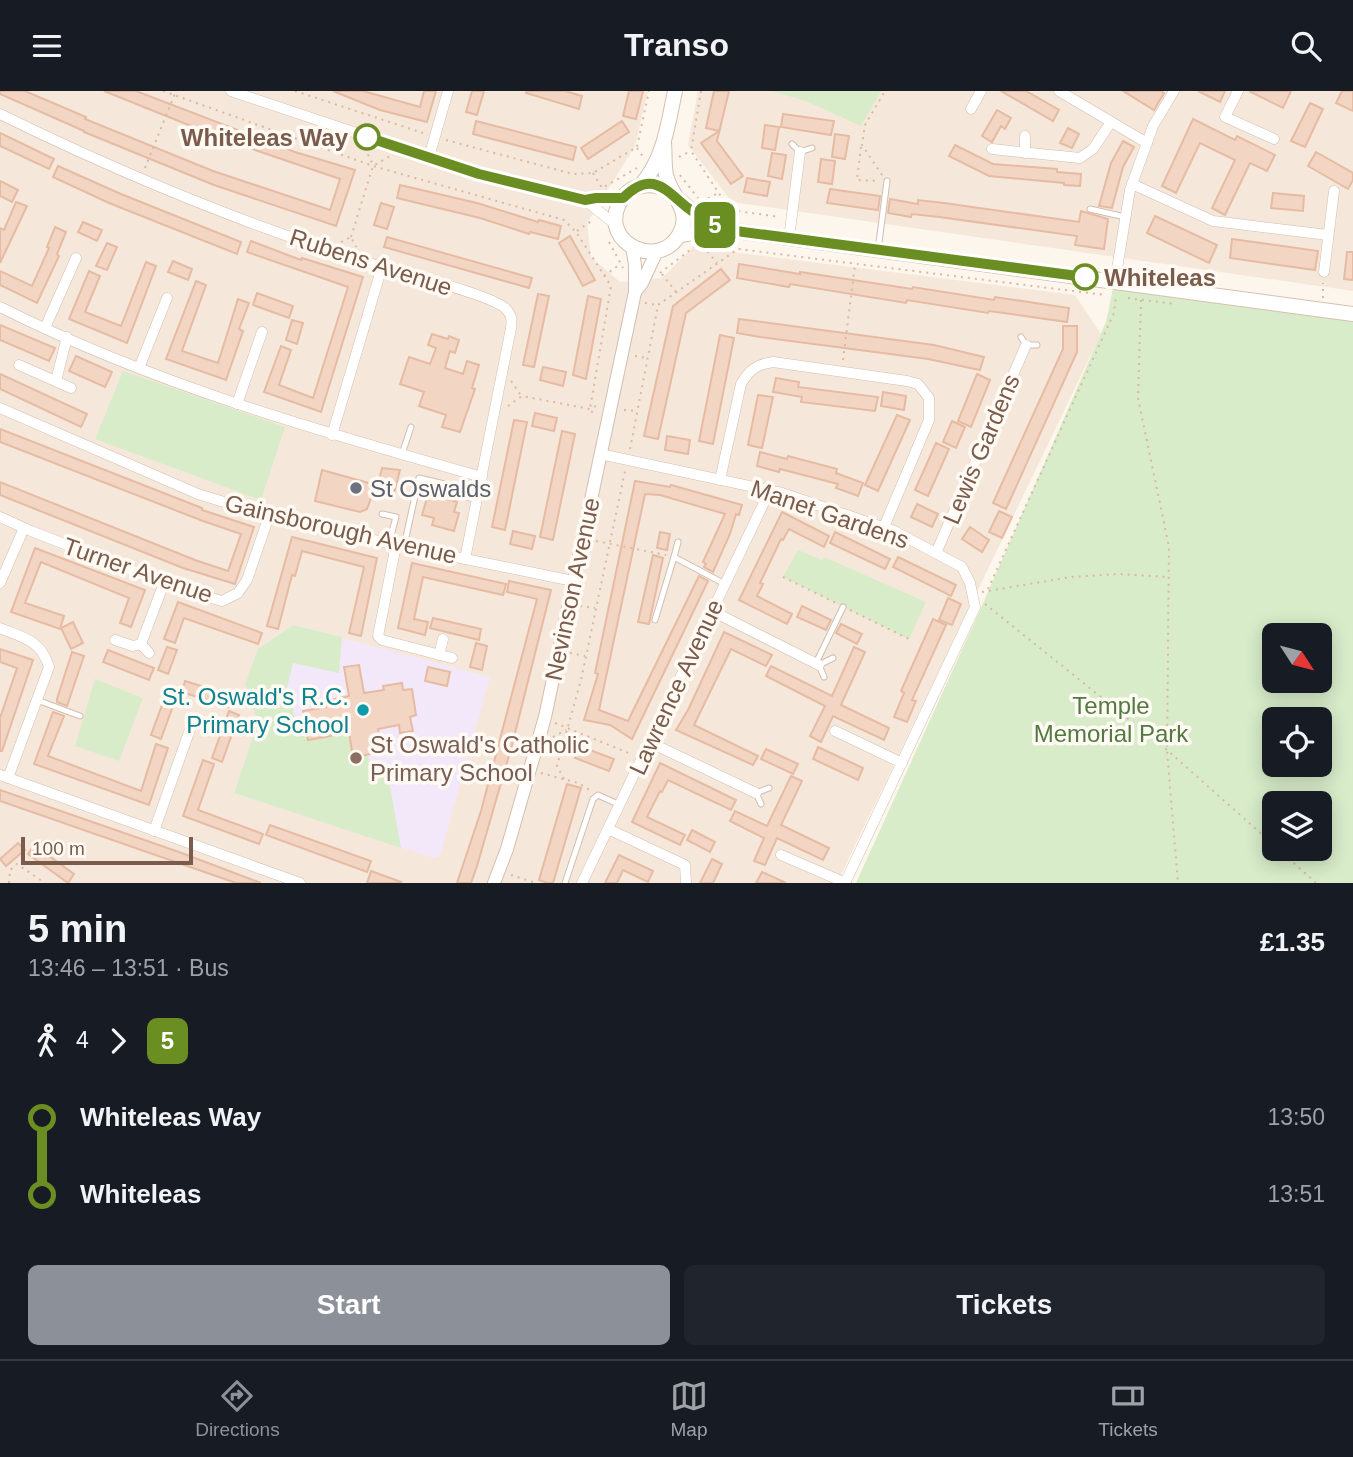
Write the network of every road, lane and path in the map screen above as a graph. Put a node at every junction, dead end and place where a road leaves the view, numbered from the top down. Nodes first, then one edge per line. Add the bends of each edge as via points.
1 (163, 91) edge
2 (176, 91) edge
3 (231, 91) edge
4 (447, 91) edge
5 (649, 91) edge
6 (675, 91) edge
7 (701, 91) edge
8 (885, 91) edge
9 (981, 91) edge
10 (1059, 91) edge
11 (1174, 91) edge
12 (1238, 91) edge
13 (174, 95) junction
14 (971, 110) dead end
15 (0, 114) edge
16 (1111, 122) junction
17 (359, 135) junction
18 (1025, 136) dead end
19 (1274, 139) dead end
20 (664, 143) junction
21 (1147, 143) junction
22 (792, 144) dead end
23 (862, 145) junction
24 (401, 148) junction
25 (637, 148) junction
26 (812, 148) dead end
27 (992, 149) dead end
28 (691, 151) junction
29 (800, 152) junction
30 (1025, 153) junction
31 (429, 157) junction
32 (673, 160) dead end
33 (646, 162) dead end
34 (373, 166) junction
35 (674, 167) dead end
36 (636, 168) dead end
37 (593, 173) junction
38 (573, 174) dead end
39 (141, 179) junction
40 (887, 181) junction
41 (1132, 184) junction
42 (640, 185) junction
43 (1334, 191) dead end
44 (719, 193) junction
45 (675, 196) junction
46 (623, 198) junction
47 (585, 200) junction
48 (1090, 209) dead end
49 (1125, 217) junction
50 (791, 219) junction
51 (598, 221) dead end
52 (616, 225) junction
53 (721, 229) junction
54 (576, 232) junction
55 (680, 235) junction
56 (1328, 235) junction
57 (351, 237) dead end
58 (789, 238) junction
59 (609, 242) dead end
60 (632, 247) junction
61 (878, 250) junction
62 (657, 251) junction
63 (76, 258) dead end
64 (718, 263) junction
65 (620, 264) junction
66 (855, 264) junction
67 (382, 267) junction
68 (656, 271) dead end
69 (1324, 272) joint
70 (662, 273) junction
71 (604, 277) junction
72 (633, 278) junction
73 (1117, 281) junction
74 (1142, 285) junction
75 (635, 292) junction
76 (676, 293) junction
77 (1106, 295) dead end
78 (167, 298) dead end
79 (1129, 298) dead end
80 (1141, 300) junction
81 (1181, 305) dead end
82 (0, 307) edge
83 (1322, 310) junction
84 (1353, 314) edge
85 (45, 328) junction
86 (262, 332) dead end
87 (67, 337) junction
88 (1028, 342) dead end
89 (623, 354) junction
90 (648, 358) junction
91 (19, 365) dead end
92 (139, 368) junction
93 (503, 371) junction
94 (841, 371) junction
95 (56, 381) junction
96 (71, 389) dead end
97 (522, 395) junction
98 (611, 398) junction
99 (237, 404) junction
100 (0, 408) edge
101 (590, 409) junction
102 (494, 415) junction
103 (411, 427) dead end
104 (331, 435) junction
105 (402, 454) junction
106 (600, 454) junction
107 (627, 460) junction
108 (482, 477) junction
109 (720, 480) junction
110 (770, 490) junction
111 (477, 500) junction
112 (382, 514) dead end
113 (269, 516) junction
114 (0, 517) edge
115 (884, 527) junction
116 (24, 528) junction
117 (582, 538) junction
118 (678, 542) dead end
119 (610, 544) junction
120 (396, 545) junction
121 (936, 553) junction
122 (674, 557) junction
123 (465, 559) junction
124 (1168, 577) junction
125 (573, 581) junction
126 (0, 583) edge
127 (164, 583) junction
128 (725, 584) junction
129 (987, 591) junction
130 (972, 593) junction
131 (568, 604) junction
132 (843, 607) dead end
133 (596, 608) junction
134 (712, 611) junction
135 (655, 620) dead end
136 (0, 628) edge
137 (443, 639) dead end
138 (115, 640) dead end
139 (141, 644) junction
140 (559, 650) junction
141 (149, 653) dead end
142 (439, 655) junction
143 (586, 656) junction
144 (452, 658) dead end
145 (833, 658) dead end
146 (817, 664) junction
147 (824, 677) dead end
148 (37, 700) junction
149 (80, 716) dead end
150 (545, 717) junction
151 (193, 720) dead end
152 (567, 729) junction
153 (835, 731) dead end
154 (649, 742) junction
155 (1167, 750) junction
156 (642, 758) junction
157 (902, 763) junction
158 (530, 770) junction
159 (4, 777) edge
160 (564, 779) junction
161 (769, 788) dead end
162 (757, 793) junction
163 (598, 796) junction
164 (620, 804) junction
165 (761, 804) dead end
166 (608, 829) junction
167 (154, 831) junction
168 (1262, 834) edge
169 (781, 855) dead end
170 (1291, 861) edge
171 (497, 877) edge
172 (9, 883) edge
173 (45, 883) edge
174 (300, 883) edge
175 (536, 883) edge
176 (565, 883) edge
177 (582, 883) edge
178 (686, 883) edge
179 (846, 883) edge
180 (1178, 883) edge
181 (1316, 883) edge

1 - 13 path
2 - 13 path
3 - 17 street
4 - 31 street
5 - 25 path
6 - 20 main road
7 - 28 path
8 - 23 path via 865,125
9 - 14 street
10 - 16 street
11 - 21 street
12 - 19 street via 1225,117
13 - 34 path
13 - 39 path
15 - 39 street, Rubens Avenue
16 - 21 street
16 - 30 street via 1093,149 1080,158
17 - 24 street
17 - 34 path
18 - 30 street
20 - 42 main road
20 - 45 main road via 666,171
21 - 41 street
22 - 29 lane
23 - 40 path
23 - 40 path via 858,180
24 - 31 street
24 - 34 path
25 - 33 path
25 - 37 path
26 - 29 lane
27 - 30 street
28 - 32 path
28 - 44 path
29 - 50 street
31 - 47 street
34 - 54 path via 565,220
34 - 57 path
35 - 44 path via 702,203
36 - 37 path via 602,188
37 - 38 path
39 - 67 street, Rubens Avenue via 256,225
40 - 61 lane
41 - 49 street
41 - 56 street via 1213,221
42 - 45 main road via 663,186
42 - 46 main road
43 - 56 street
44 - 50 path via 730,209
45 - 53 main road
45 - 55 main road via 684,217
46 - 47 street
46 - 52 main road via 617,207
47 - 52 street
48 - 49 lane
49 - 73 street
50 - 58 street
51 - 54 path
52 - 60 main road
53 - 55 main road
53 - 58 main road
54 - 71 path
55 - 62 main road
56 - 69 street
58 - 61 main road
59 - 65 path
60 - 62 main road
60 - 72 street, Nevinson Avenue
61 - 73 main road
62 - 75 street, Nevinson Avenue
63 - 85 street
64 - 66 path via 738,249
64 - 70 path via 700,242
64 - 76 path
65 - 71 path
65 - 72 path
66 - 77 path
66 - 94 path
67 - 93 street, Rubens Avenue via 477,295 507,310 512,319
67 - 104 street
68 - 70 path
69 - 83 path
70 - 76 path
71 - 101 path via 611,286
72 - 75 street, Nevinson Avenue
73 - 74 main road
73 - 129 path via 1114,313
74 - 80 path
74 - 83 main road
75 - 89 street, Nevinson Avenue
76 - 90 path via 658,305
78 - 92 street
79 - 80 path
80 - 81 path
80 - 124 path via 1138,398 1169,547
82 - 85 street
83 - 84 main road
85 - 87 street
86 - 99 street
87 - 92 street
87 - 95 street
88 - 121 street, Lewis Gardens
89 - 90 path
89 - 98 street, Nevinson Avenue
90 - 107 path
91 - 95 street
92 - 99 street
93 - 97 path
93 - 102 street, Rubens Avenue
94 - 109 street via 774,362 756,366 747,374
94 - 115 street via 907,380 918,384 929,398 929,420
95 - 96 street
97 - 101 path
97 - 102 path
98 - 101 path
98 - 106 street, Nevinson Avenue
99 - 104 street
100 - 113 street, Gainsborough Avenue via 198,494
102 - 108 street, Rubens Avenue
103 - 105 lane
104 - 105 street
105 - 108 street
106 - 107 street, Manet Gardens
106 - 117 street, Nevinson Avenue
107 - 109 street, Manet Gardens
107 - 119 path
108 - 111 street, Rubens Avenue
109 - 110 street, Manet Gardens
110 - 115 street, Manet Gardens
110 - 128 street, Lawrence Avenue
111 - 120 lane via 463,496 461,488 419,478
111 - 123 street, Rubens Avenue
112 - 120 lane via 396,516
113 - 120 street, Gainsborough Avenue
113 - 127 street, Turner Avenue via 238,593 222,601
114 - 116 street, Turner Avenue
115 - 121 street, Manet Gardens
116 - 126 street
116 - 127 street, Turner Avenue
117 - 119 path
117 - 125 street, Nevinson Avenue
118 - 122 lane
119 - 122 path
119 - 133 path
120 - 123 street, Gainsborough Avenue
120 - 142 street via 378,636
121 - 130 street, Manet Gardens via 962,567
122 - 128 lane
122 - 135 lane
123 - 125 street, Gainsborough Avenue
124 - 129 path via 1071,577
124 - 155 path
125 - 131 street, Nevinson Avenue
127 - 139 street
128 - 134 street, Lawrence Avenue
129 - 130 path
130 - 155 path
130 - 157 street via 975,607
131 - 133 path
131 - 140 street, Nevinson Avenue
132 - 146 lane
133 - 143 path
134 - 146 street
134 - 154 street, Lawrence Avenue
136 - 148 street via 44,652 49,667
137 - 142 street
138 - 139 street
139 - 141 street
140 - 143 path
140 - 150 street, Nevinson Avenue
142 - 144 street
143 - 152 path
145 - 146 lane
146 - 147 lane
148 - 149 lane
148 - 159 street
150 - 152 path
150 - 158 street, Nevinson Avenue
151 - 167 street
152 - 156 path
152 - 160 path via 557,766
153 - 157 street
154 - 156 street, Lawrence Avenue
154 - 162 street
155 - 168 path
155 - 180 path
156 - 164 street, Lawrence Avenue
157 - 179 street
158 - 160 path
158 - 171 street, Nevinson Avenue
159 - 167 street
160 - 163 path
161 - 162 lane
162 - 165 lane
163 - 164 lane
163 - 176 lane via 593,799
164 - 166 street, Lawrence Avenue
166 - 177 street, Lawrence Avenue
166 - 178 street via 685,865
167 - 174 street
169 - 179 street
170 - 181 path
171 - 175 path
172 - 173 path via 10,870 18,864

